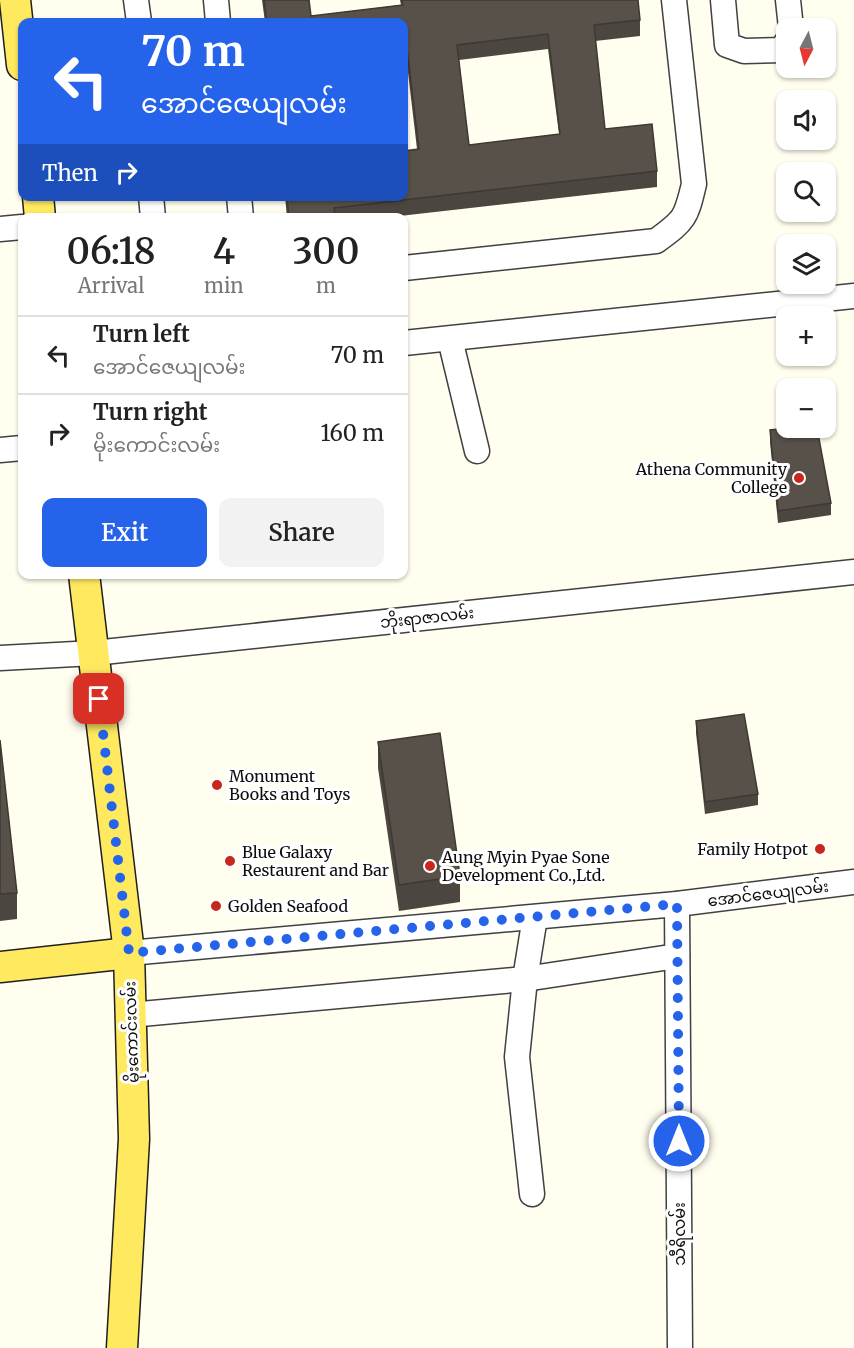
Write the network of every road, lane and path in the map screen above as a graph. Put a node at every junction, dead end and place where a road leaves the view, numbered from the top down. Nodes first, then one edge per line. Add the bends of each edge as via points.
1 (136, 0) edge
2 (216, 0) edge
3 (674, 0) edge
4 (723, 0) edge
5 (788, 0) edge
6 (11, 13) edge
7 (138, 18) edge
8 (218, 18) edge
9 (790, 18) edge
10 (18, 47) edge
11 (776, 50) edge
12 (18, 227) edge
13 (0, 229) edge
14 (408, 268) edge
15 (854, 296) edge
16 (450, 339) junction
17 (408, 343) edge
18 (18, 448) edge
19 (0, 450) edge
20 (477, 451) dead end
21 (854, 572) edge
22 (85, 579) edge
23 (94, 653) junction
24 (0, 658) edge
25 (854, 882) edge
26 (677, 904) junction
27 (535, 917) junction
28 (129, 953) junction
29 (677, 956) junction
30 (0, 967) edge
31 (525, 979) junction
32 (130, 1015) junction
33 (532, 1194) dead end
34 (122, 1348) edge
35 (680, 1348) edge

1 - 7 street
2 - 8 street
3 - 14 street via 694,184 680,224 656,241
4 - 11 street via 727,45 744,51
5 - 9 street
6 - 10 main road
12 - 13 street
15 - 16 street
16 - 17 street
16 - 20 street
18 - 19 street
21 - 23 street, ဘိုးရာဇာလမ်း
22 - 23 main road, မိုးကောင်းလမ်း
23 - 24 street, ဘိုးရာဇာလမ်း
23 - 28 main road, မိုးကောင်းလမ်း
25 - 26 street, အောင်ဇေယျလမ်း
26 - 27 street, အောင်ဇေယျလမ်း
26 - 29 street, သီရိလမ်း
27 - 28 street, အောင်ဇေယျလမ်း
27 - 31 street
28 - 30 main road, အောင်ဇေယျလမ်း
28 - 32 main road, မိုးကောင်းလမ်း
29 - 31 street
29 - 35 street, သီရိလမ်း
31 - 32 street
31 - 33 street via 517,1057
32 - 34 main road, မိုးကောင်းလမ်း via 134,1139

